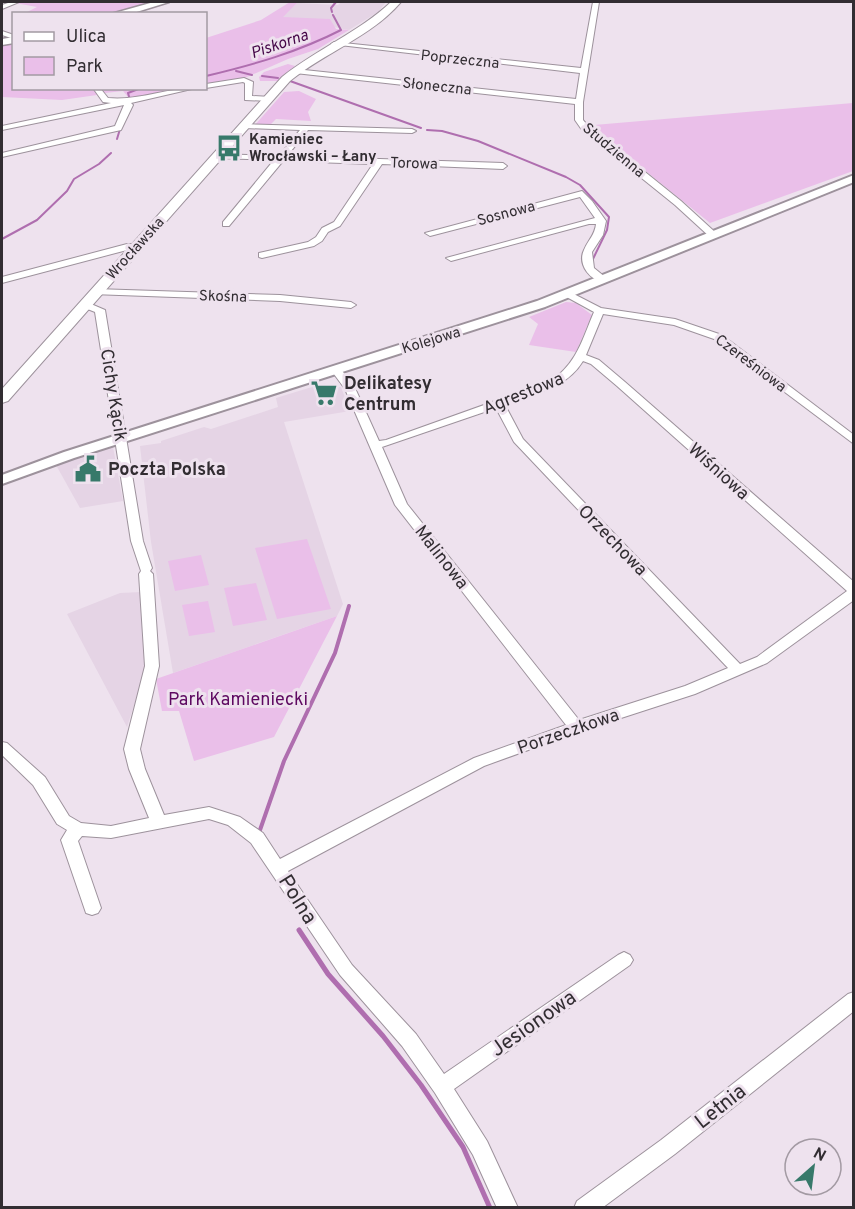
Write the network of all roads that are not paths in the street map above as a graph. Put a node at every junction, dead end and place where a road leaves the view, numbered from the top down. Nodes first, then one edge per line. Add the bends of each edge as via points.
1 (16, 2) edge
2 (164, 2) edge
3 (396, 2) edge
4 (596, 2) edge
5 (2, 8) edge
6 (124, 12) edge
7 (2, 33) edge
8 (10, 40) edge
9 (334, 44) junction
10 (295, 71) junction
11 (585, 71) junction
12 (207, 86) edge
13 (183, 90) edge
14 (98, 92) edge
15 (268, 99) junction
16 (126, 102) junction
17 (579, 102) junction
18 (244, 126) junction
19 (2, 128) edge
20 (306, 128) junction
21 (412, 131) dead end
22 (2, 155) edge
23 (217, 156) junction
24 (280, 158) junction
25 (379, 162) junction
26 (503, 166) dead end
27 (854, 178) edge
28 (601, 221) junction
29 (226, 225) dead end
30 (430, 232) dead end
31 (713, 235) junction
32 (136, 247) junction
33 (262, 255) dead end
34 (451, 258) dead end
35 (602, 279) junction
36 (2, 280) edge
37 (96, 292) junction
38 (566, 293) junction
39 (84, 304) junction
40 (351, 305) dead end
41 (599, 311) junction
42 (580, 357) junction
43 (336, 370) junction
44 (2, 398) edge
45 (499, 404) junction
46 (120, 438) junction
47 (854, 441) edge
48 (374, 445) junction
49 (2, 480) edge
50 (854, 592) edge
51 (738, 670) junction
52 (576, 727) junction
53 (2, 747) edge
54 (159, 822) junction
55 (78, 829) junction
56 (279, 868) junction
57 (92, 908) dead end
58 (624, 960) dead end
59 (854, 1000) edge
60 (442, 1088) junction
61 (508, 1208) edge
62 (584, 1208) edge

1 - 5 street
2 - 6 main road
3 - 9 main road, Wrocławska
4 - 11 street, Studzienna
7 - 8 street
9 - 10 main road, Wrocławska
9 - 11 street, Poprzeczna
10 - 15 main road, Wrocławska
10 - 17 street, Słoneczna
11 - 17 street, Studzienna
12 - 15 street via 247,81 248,98
13 - 16 street
14 - 16 street via 110,101
15 - 18 main road, Wrocławska
16 - 19 street
16 - 22 street via 129,105 118,128
17 - 31 street, Studzienna via 579,120 585,128
18 - 20 street
18 - 23 main road, Wrocławska
20 - 21 street
20 - 24 street
23 - 24 street, Torowa
23 - 32 main road, Wrocławska
24 - 25 street, Torowa
24 - 29 street
25 - 26 street, Torowa
25 - 33 street via 337,224 325,230 319,239
27 - 31 street, Kolejowa
28 - 30 street, Sosnowa via 582,194
28 - 34 street
28 - 35 street via 600,236 587,252 588,268
31 - 35 street, Kolejowa
32 - 36 street
32 - 37 main road, Wrocławska
35 - 38 street, Kolejowa
37 - 39 main road, Wrocławska
37 - 40 street, Skośna via 280,298
38 - 41 street
38 - 43 street, Kolejowa via 486,323
39 - 44 main road, Wrocławska
39 - 46 street, Cichy Kącik via 100,309
41 - 42 street, Agrestowa
41 - 47 street, Czereśniowa via 668,320 707,331
42 - 45 street, Agrestowa via 570,374 555,383
42 - 50 street, Wiśniowa via 595,362 621,384
43 - 46 street, Kolejowa
43 - 48 street, Malinowa via 350,388
45 - 48 street, Agrestowa
45 - 51 street, Orzechowa via 518,440
46 - 49 street, Kolejowa
46 - 54 street, Cichy Kącik via 145,571 152,666 132,749
48 - 52 street, Malinowa via 401,505
50 - 51 street, Porzeczkowa via 762,660
51 - 52 street, Porzeczkowa
52 - 56 street, Porzeczkowa via 479,762
53 - 55 street via 39,781 63,820
54 - 55 street, Polna via 111,831
54 - 56 street, Polna via 209,813 223,816 257,838
55 - 57 street via 69,840
56 - 60 street, Polna via 346,970 409,1040
58 - 60 street, Jesionowa
59 - 62 street, Letnia
60 - 61 street, Polna via 480,1148

